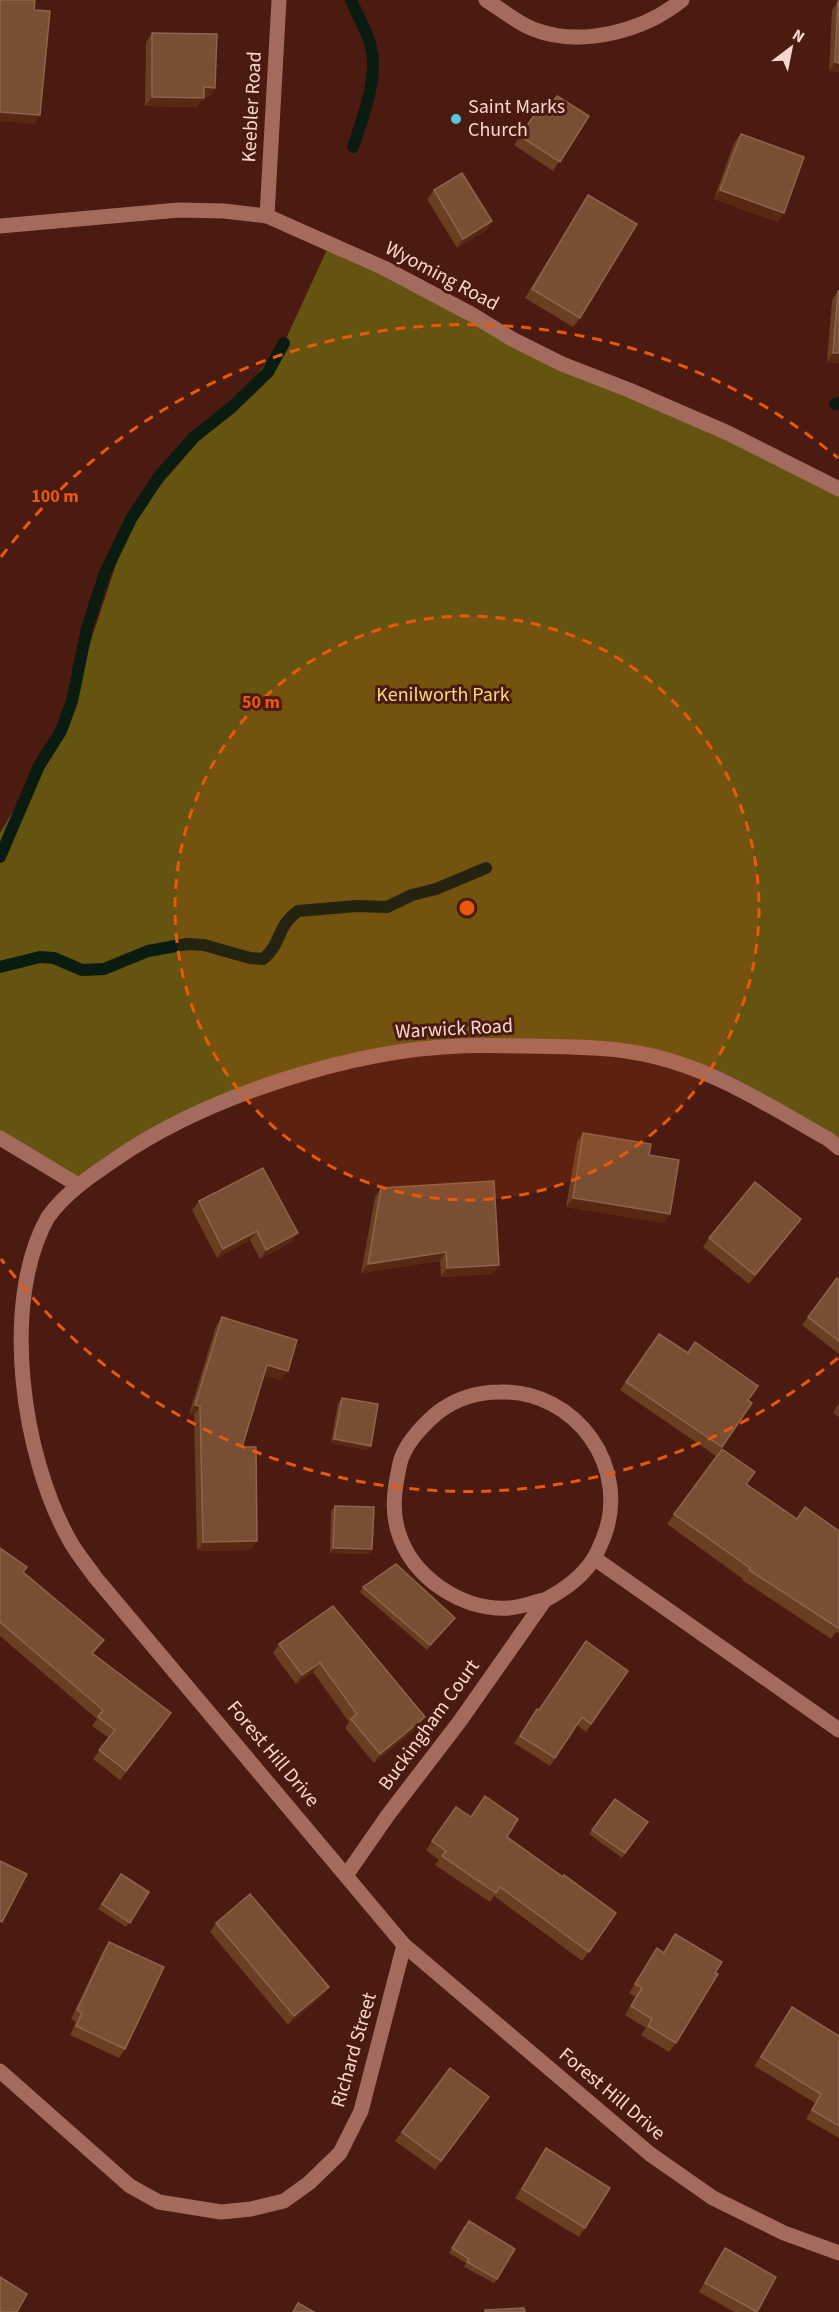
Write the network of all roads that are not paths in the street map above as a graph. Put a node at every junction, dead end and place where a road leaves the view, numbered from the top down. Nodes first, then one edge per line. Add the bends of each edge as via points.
1 (279, 0) edge
2 (486, 0) edge
3 (682, 0) edge
4 (267, 216) junction
5 (0, 226) edge
6 (836, 484) edge
7 (0, 1138) edge
8 (839, 1148) edge
9 (78, 1185) junction
10 (594, 1558) junction
11 (545, 1600) junction
12 (839, 1730) edge
13 (347, 1874) junction
14 (404, 1945) junction
15 (0, 2071) edge
16 (839, 2253) edge

1 - 4 street, Keebler Road
2 - 3 street via 533,29 570,37 614,33 660,15
4 - 5 street, Wyoming Road via 179,210
4 - 6 street, Wyoming Road via 384,268 562,364 717,428
7 - 9 street
8 - 9 street, Warwick Road via 751,1095 654,1056 602,1048 459,1046 345,1062 250,1092 161,1131
9 - 13 street, Forest Hill Drive via 45,1221 19,1286 18,1378 32,1447 45,1487 71,1542 95,1577
10 - 11 street via 564,1590
10 - 11 street via 608,1525 611,1489 602,1454 581,1424 552,1402 518,1391 481,1392 447,1405 419,1428 401,1460 393,1494 398,1531 414,1563 440,1589 473,1604 509,1608
10 - 12 street
11 - 13 street, Buckingham Court
13 - 14 street, Forest Hill Drive
14 - 15 street, Richard Street via 361,2111 339,2153 284,2201 221,2212 159,2202 130,2186
14 - 16 street, Forest Hill Drive via 650,2154 712,2198 784,2233

